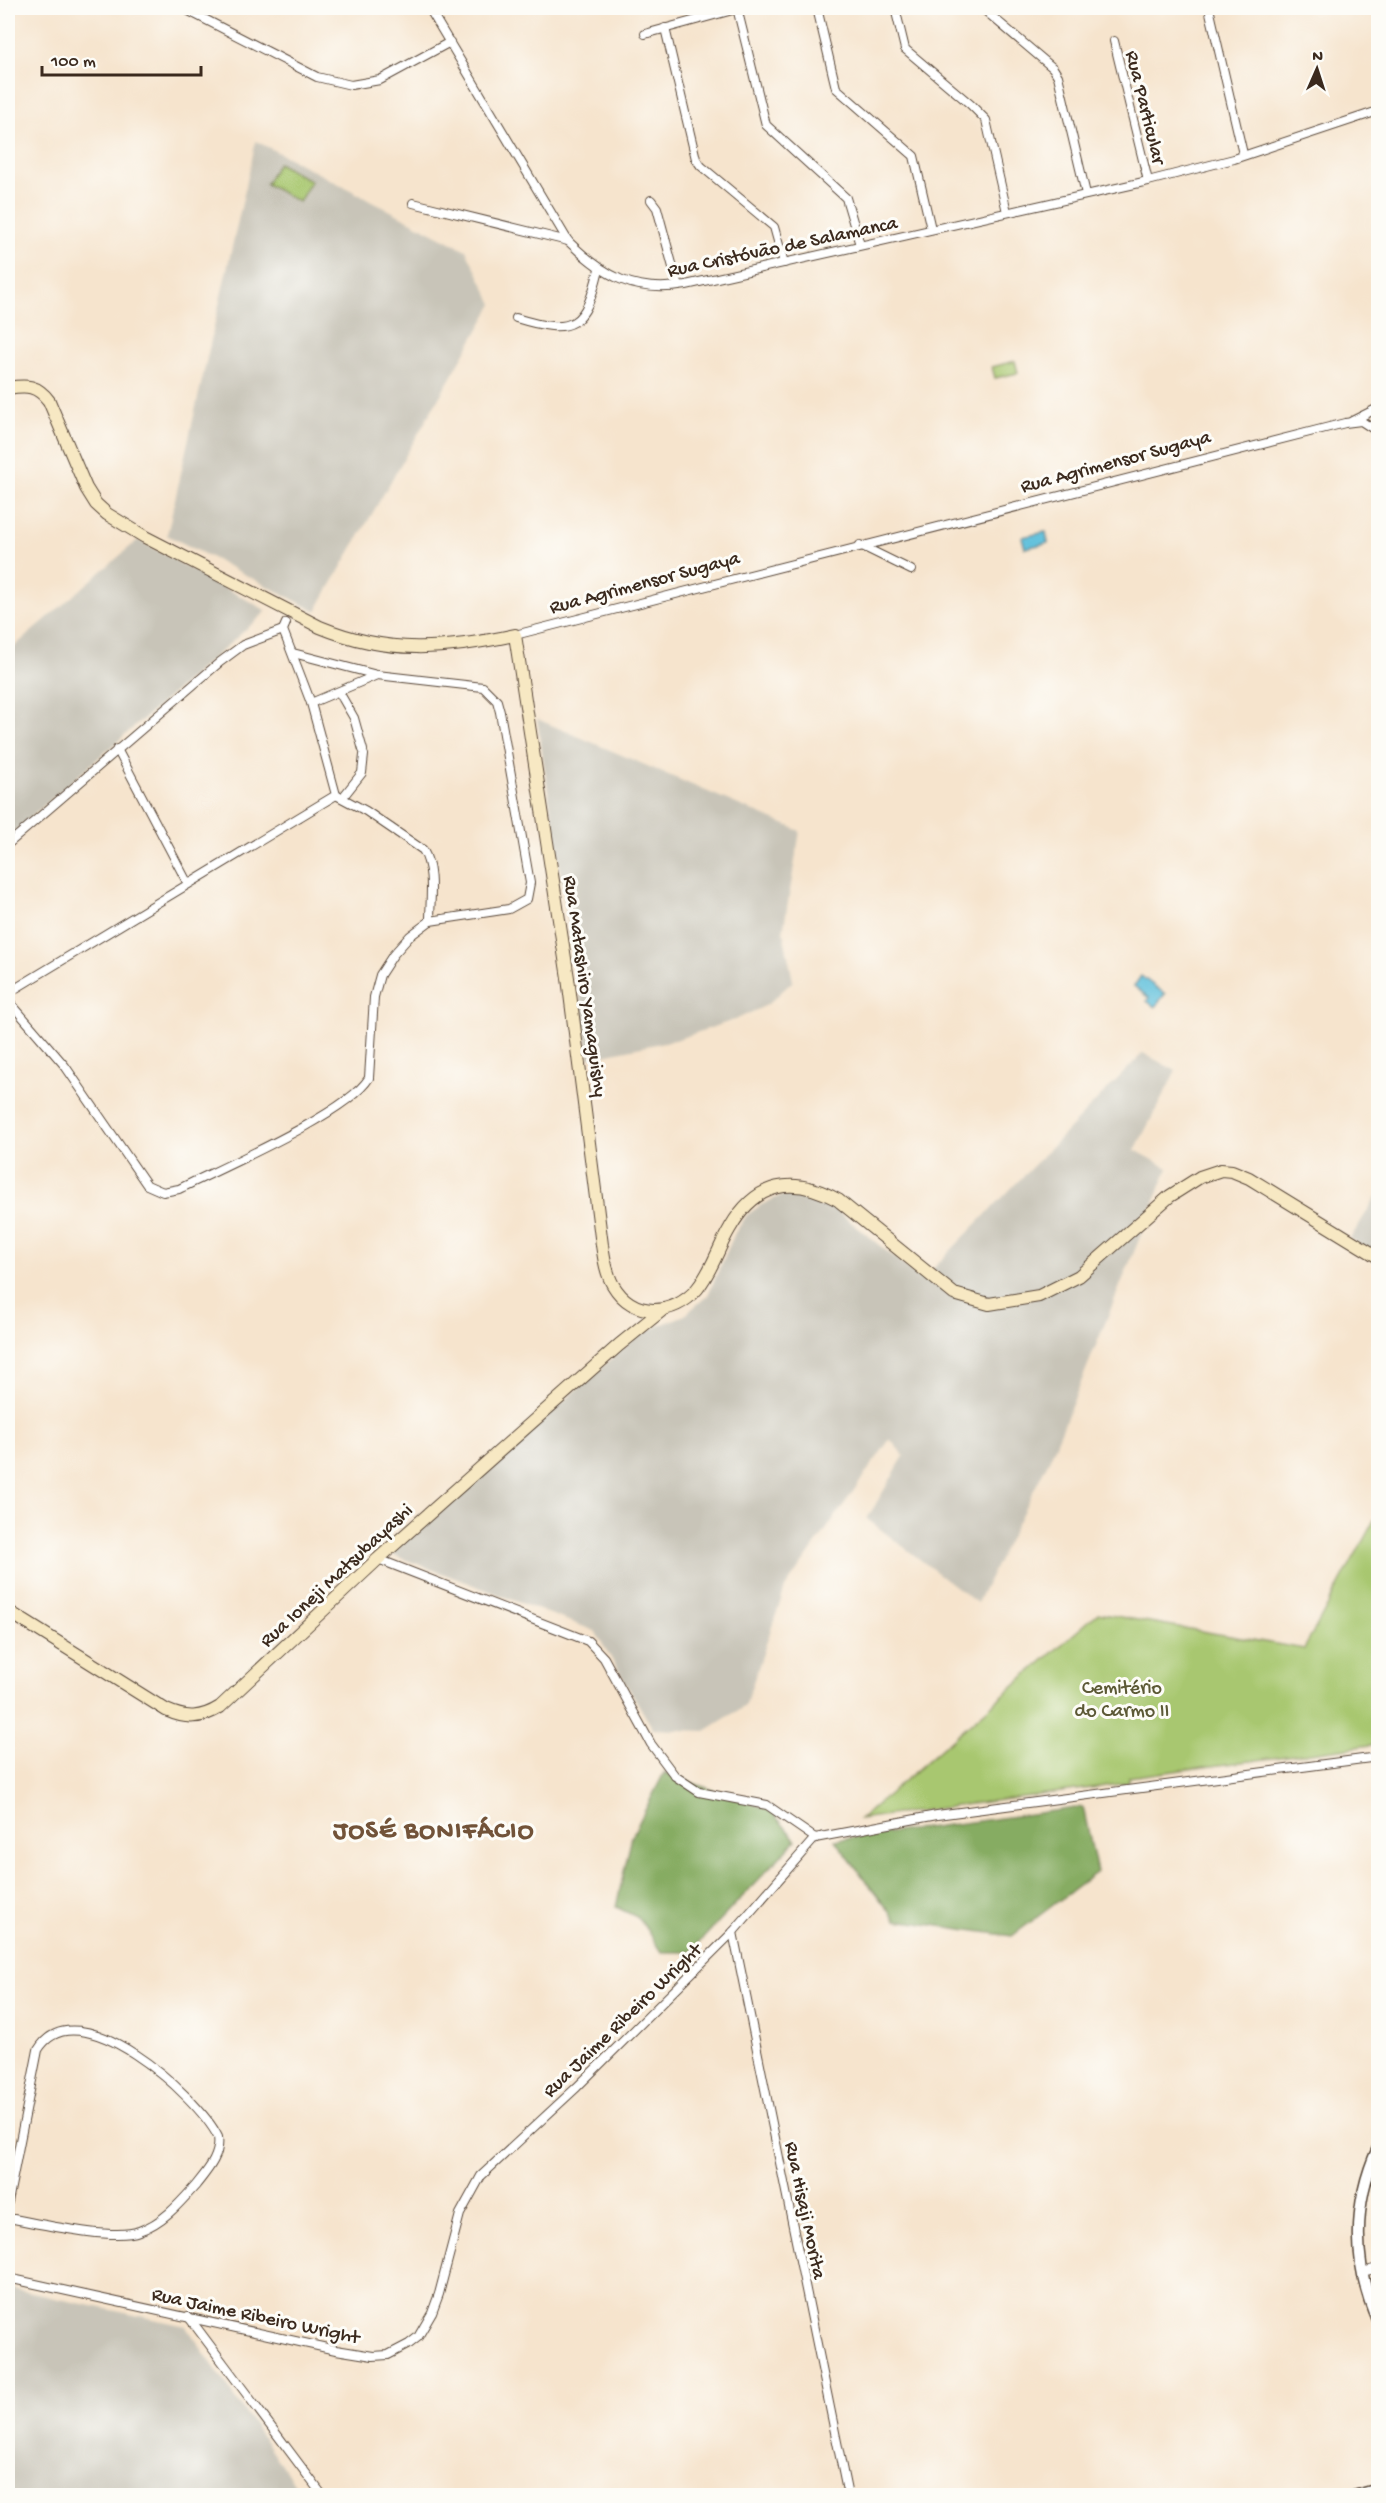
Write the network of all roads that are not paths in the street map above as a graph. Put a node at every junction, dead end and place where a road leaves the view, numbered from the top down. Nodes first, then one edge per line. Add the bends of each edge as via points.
1 (183, 8) edge
2 (429, 8) edge
3 (738, 8) edge
4 (817, 8) edge
5 (895, 8) edge
6 (982, 8) edge
7 (1209, 8) edge
8 (665, 28) junction
9 (645, 34) dead end
10 (1114, 41) dead end
11 (450, 42) junction
12 (1378, 111) edge
13 (1243, 154) junction
14 (1148, 181) junction
15 (1086, 194) junction
16 (651, 200) dead end
17 (413, 203) dead end
18 (1007, 212) junction
19 (931, 229) junction
20 (568, 241) junction
21 (860, 245) junction
22 (784, 263) junction
23 (599, 269) junction
24 (678, 286) junction
25 (516, 318) dead end
26 (8, 388) edge
27 (1378, 408) edge
28 (1352, 421) junction
29 (1378, 432) edge
30 (860, 545) junction
31 (911, 570) dead end
32 (287, 621) junction
33 (515, 635) junction
34 (293, 653) junction
35 (376, 675) junction
36 (339, 692) junction
37 (311, 703) junction
38 (117, 749) junction
39 (339, 796) junction
40 (8, 844) edge
41 (188, 884) junction
42 (430, 921) junction
43 (8, 993) edge
44 (8, 1000) edge
45 (1378, 1257) edge
46 (661, 1311) junction
47 (378, 1559) junction
48 (8, 1611) edge
49 (1378, 1757) edge
50 (815, 1838) junction
51 (733, 1932) junction
52 (1378, 2148) edge
53 (8, 2202) edge
54 (8, 2218) edge
55 (1378, 2268) edge
56 (1362, 2272) junction
57 (8, 2278) edge
58 (1374, 2299) edge
59 (188, 2316) junction
60 (1378, 2322) edge
61 (1378, 2489) edge
62 (323, 2496) edge
63 (848, 2496) edge
64 (1354, 2496) edge

1 - 11 street via 317,77 351,85 380,80
2 - 11 street, Rua Cristóvão de Salamanca
3 - 8 street
3 - 21 street via 766,125 846,198
4 - 19 street via 836,88 914,156
5 - 18 street via 905,49 986,120
6 - 15 street via 1058,76
7 - 13 street
8 - 9 street
8 - 22 street via 696,159 774,227
10 - 14 street, Rua Particular
11 - 20 street, Rua Cristóvão de Salamanca
12 - 13 street, Rua Cristóvão de Salamanca
13 - 14 street, Rua Cristóvão de Salamanca
14 - 15 street, Rua Cristóvão de Salamanca
15 - 18 street, Rua Cristóvão de Salamanca
16 - 24 street via 657,208
17 - 20 street
18 - 19 street, Rua Cristóvão de Salamanca
19 - 21 street, Rua Cristóvão de Salamanca
20 - 23 street, Rua Cristóvão de Salamanca
21 - 22 street, Rua Cristóvão de Salamanca
22 - 24 street, Rua Cristóvão de Salamanca
23 - 24 street, Rua Cristóvão de Salamanca via 633,284
23 - 25 street via 594,292 574,324 545,327
26 - 32 main road, Rua Agrimensor Sugaya via 24,385 41,390 86,488 107,514
27 - 28 street, Rua Agrimensor Sugaya
28 - 29 street
28 - 30 street, Rua Agrimensor Sugaya
30 - 31 street
30 - 33 street, Rua Agrimensor Sugaya
32 - 33 main road, Rua Agrimensor Sugaya via 402,648 468,645
32 - 34 street
32 - 38 street via 220,662
33 - 46 main road, Rua Matashiro Yamaguishy via 568,978 606,1267 613,1285 628,1301 640,1308
34 - 35 street
34 - 37 street
35 - 36 street
35 - 42 street via 483,687 497,700 500,712 530,883 527,899 509,909
36 - 37 street
36 - 39 street via 354,718 363,753 362,773
37 - 39 street
38 - 40 street
38 - 41 street
39 - 41 street
39 - 42 street via 423,850 430,871
41 - 43 street
42 - 44 street via 410,936 380,975 374,997 369,1078 363,1089 322,1117 179,1189 163,1192 147,1185 65,1066
45 - 46 main road, Rua Ioneji Matsubayashi via 1249,1178 1221,1170 1200,1177 1170,1196 1102,1258 1057,1289 989,1305 954,1294 838,1200 819,1190 785,1184 766,1191 745,1206 699,1287 680,1305
46 - 47 main road, Rua Ioneji Matsubayashi
47 - 48 main road, Rua Ioneji Matsubayashi via 220,1707 201,1717 166,1710
47 - 50 street via 588,1641 604,1658 651,1744 675,1776 699,1792 767,1805
49 - 50 street via 937,1815
50 - 51 street, Rua Jaime Ribeiro Wright
51 - 59 street, Rua Jaime Ribeiro Wright via 481,2176 460,2214 432,2313 418,2337 409,2344 388,2355 366,2355
51 - 63 street, Rua Hisaji Morita
52 - 56 street via 1359,2210
53 - 54 street via 38,2050 49,2035 58,2032 87,2033 122,2045 180,2090 218,2137 215,2157 196,2185 169,2214 137,2232 111,2233
55 - 56 street
56 - 58 street
57 - 59 street, Rua Jaime Ribeiro Wright
58 - 60 street
59 - 62 street
61 - 64 street

